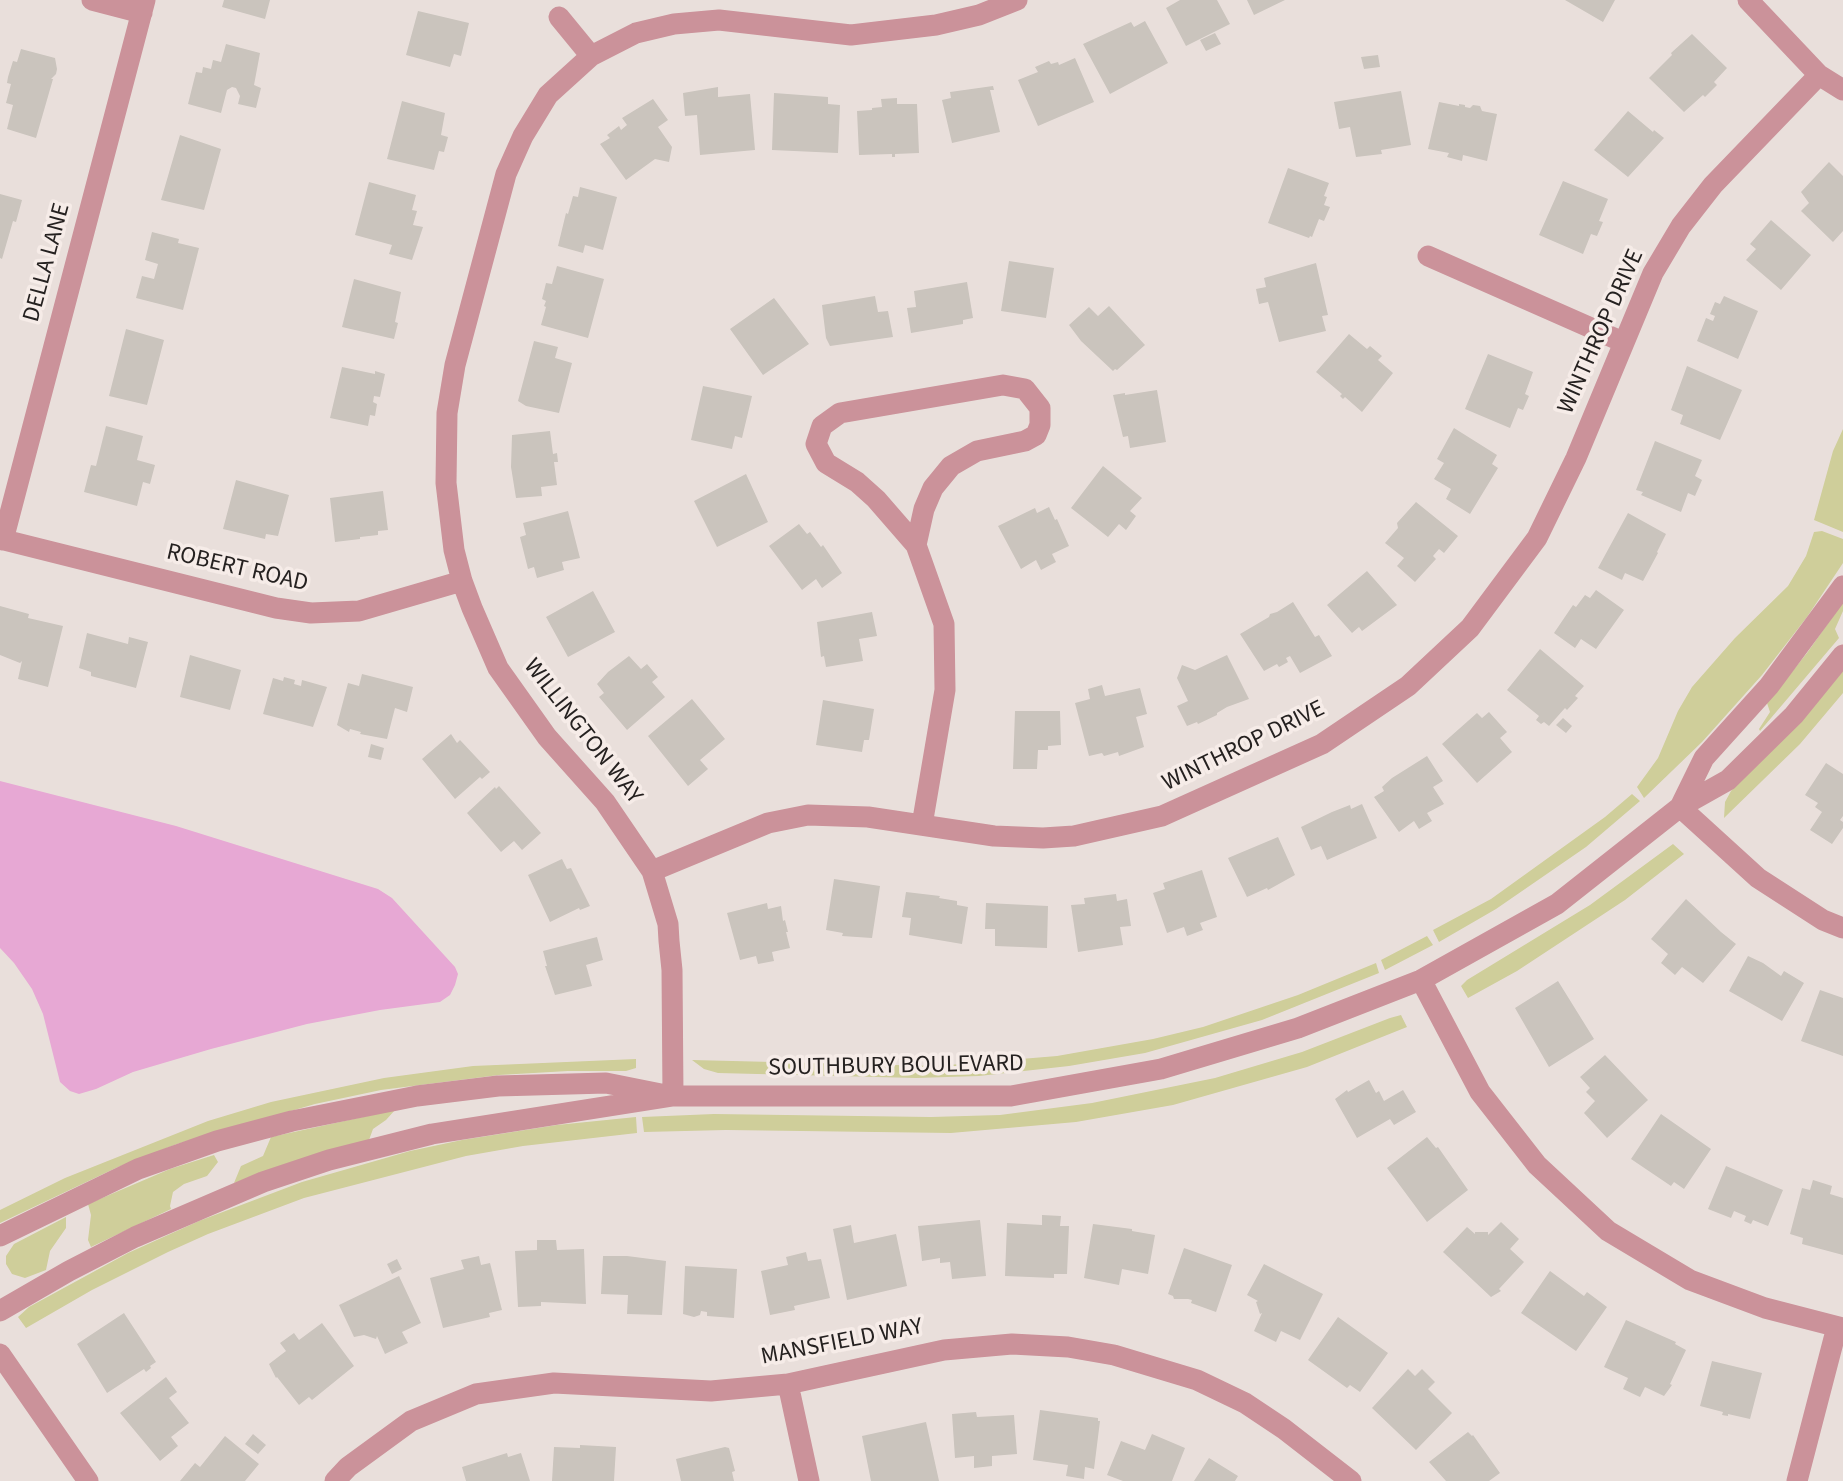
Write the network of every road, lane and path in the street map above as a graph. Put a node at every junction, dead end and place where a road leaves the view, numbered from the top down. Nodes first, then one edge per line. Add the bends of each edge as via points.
1 (92, 0) edge
2 (1017, 0) edge
3 (1748, 0) edge
4 (144, 7) edge
5 (559, 17) dead end
6 (591, 56) junction
7 (1819, 75) junction
8 (1843, 90) edge
9 (1429, 256) dead end
10 (1623, 342) junction
11 (1, 539) edge
12 (916, 545) junction
13 (461, 581) junction
14 (1843, 586) edge
15 (1843, 655) edge
16 (1680, 807) junction
17 (922, 825) junction
18 (652, 871) junction
19 (1843, 928) edge
20 (1421, 980) junction
21 (673, 1097) junction
22 (0, 1236) edge
23 (0, 1311) edge
24 (1840, 1327) edge
25 (0, 1354) edge
26 (788, 1384) junction
27 (88, 1481) edge
28 (335, 1481) edge
29 (809, 1481) edge
30 (1351, 1481) edge
31 (1797, 1481) edge

1 - 4 street
2 - 6 street, WILLINGTON WAY via 936,25 851,35 719,20 674,24 636,33
3 - 7 street
4 - 11 street, DELLA LANE
5 - 6 street
6 - 13 street, WILLINGTON WAY via 548,95 506,174 455,365 447,413 446,483
7 - 8 street
7 - 10 street, WINTHROP DRIVE via 1713,184 1681,226 1653,274
9 - 10 street
10 - 17 street, WINTHROP DRIVE via 1576,458 1537,538 1470,628 1408,686 1322,744 1162,816 1074,836 1042,838
11 - 13 street, ROBERT ROAD via 311,613 359,611
12 - 12 street via 933,488 951,466 977,451 1035,435 1040,408 1025,389 1003,385 841,413 822,426 816,443 826,463 876,499
12 - 17 street via 944,624 945,690
13 - 18 street, WILLINGTON WAY via 498,668 548,737 605,802
14 - 16 street, SOUTHBURY BOULEVARD via 1769,686 1704,758
15 - 16 street, SOUTHBURY BOULEVARD via 1794,715 1728,780
16 - 19 street via 1758,878
16 - 20 street, SOUTHBURY BOULEVARD via 1557,904
17 - 18 street, WINTHROP DRIVE via 808,815 768,823
18 - 21 street, WILLINGTON WAY via 668,924
20 - 21 street, SOUTHBURY BOULEVARD via 1298,1028 1161,1069 1011,1096
20 - 24 street via 1480,1092 1537,1165 1608,1231 1690,1279 1765,1307
21 - 22 street, SOUTHBURY BOULEVARD via 606,1083 498,1086 417,1096 292,1121 138,1169
21 - 23 street, SOUTHBURY BOULEVARD via 432,1134 316,1165 263,1182 135,1237
24 - 31 street
25 - 27 street
26 - 28 street, MANSFIELD WAY via 711,1391 554,1383 476,1394 411,1421
26 - 29 street
26 - 30 street, MANSFIELD WAY via 944,1350 1012,1343 1114,1355 1197,1380 1233,1397 1284,1429

